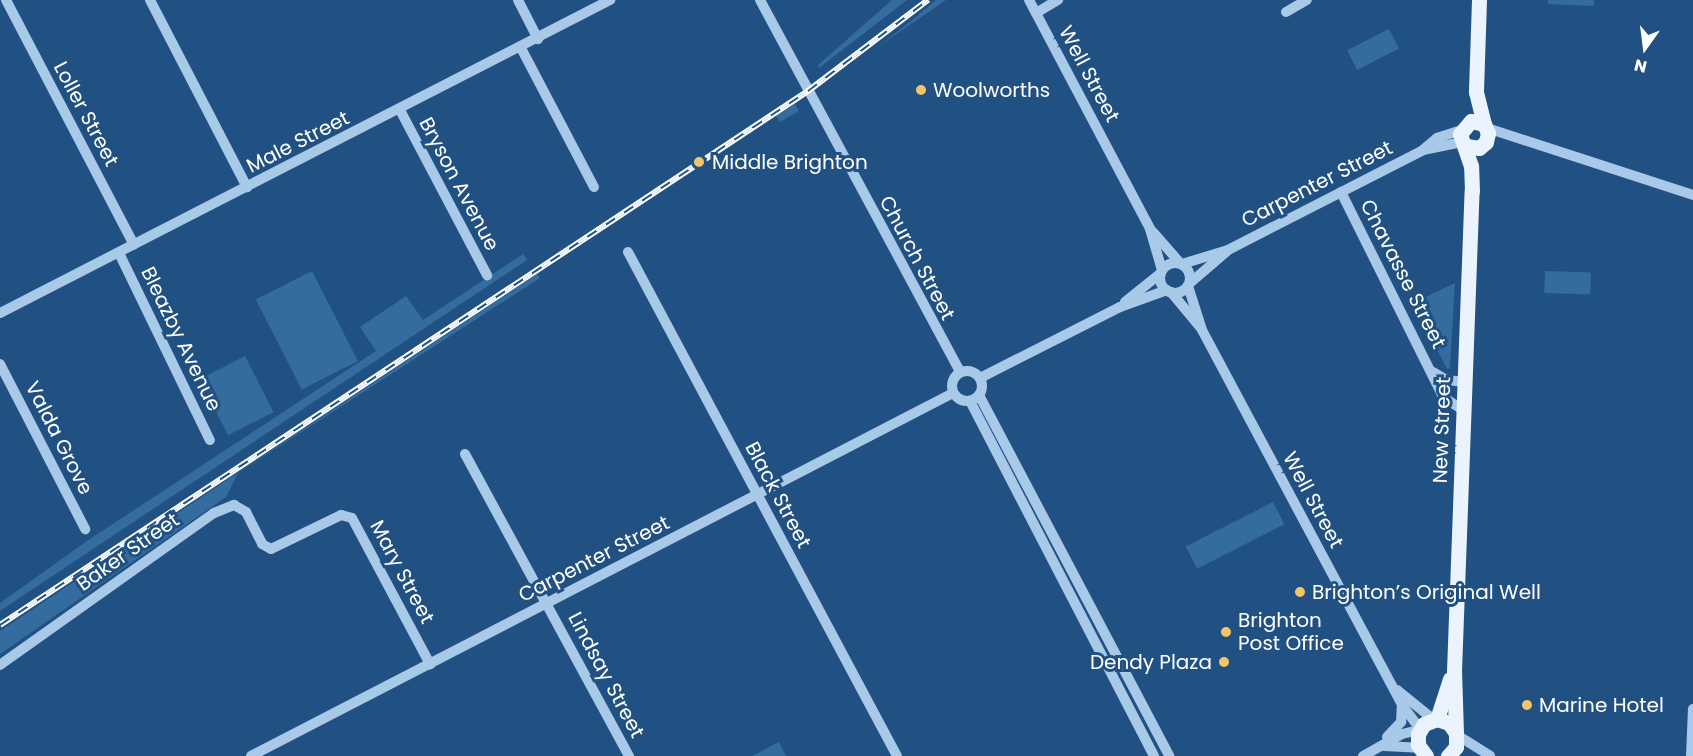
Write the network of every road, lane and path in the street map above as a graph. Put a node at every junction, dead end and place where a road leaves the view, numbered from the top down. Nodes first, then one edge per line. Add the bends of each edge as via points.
1 (6, 0) edge
2 (150, 0) edge
3 (518, 0) edge
4 (610, 0) edge
5 (760, 0) edge
6 (1029, 0) edge
7 (1058, 0) edge
8 (1307, 0) edge
9 (1479, 0) edge
10 (1286, 12) dead end
11 (1036, 13) junction
12 (538, 39) junction
13 (521, 48) junction
14 (1476, 92) junction
15 (400, 110) junction
16 (1464, 135) junction
17 (1485, 135) junction
18 (247, 187) junction
19 (594, 187) dead end
20 (1472, 191) junction
21 (1341, 192) junction
22 (1693, 195) edge
23 (1150, 229) junction
24 (134, 245) junction
25 (1228, 250) junction
26 (628, 252) dead end
27 (118, 253) junction
28 (1181, 263) junction
29 (1161, 272) junction
30 (487, 275) dead end
31 (1189, 284) junction
32 (1169, 291) junction
33 (1120, 306) junction
34 (0, 313) edge
35 (1202, 330) junction
36 (0, 364) edge
37 (960, 372) junction
38 (1433, 372) junction
39 (980, 378) junction
40 (1464, 382) junction
41 (953, 393) junction
42 (974, 398) junction
43 (1463, 410) junction
44 (210, 440) dead end
45 (465, 454) dead end
46 (758, 494) junction
47 (86, 529) dead end
48 (266, 547) joint
49 (547, 604) junction
50 (430, 664) junction
51 (0, 665) edge
52 (1454, 671) junction
53 (1395, 687) junction
54 (1402, 705) junction
55 (1693, 709) edge
56 (1436, 719) junction
57 (1419, 730) junction
58 (1456, 734) junction
59 (1371, 752) edge
60 (1422, 753) edge
61 (252, 756) edge
62 (629, 756) edge
63 (897, 756) edge
64 (1154, 756) edge
65 (1169, 756) edge
66 (1448, 756) edge
67 (1464, 756) edge
68 (1490, 756) edge
69 (1691, 756) edge

1 - 24 street, Loller Street
2 - 18 street
3 - 12 street
4 - 12 street, Male Street
5 - 37 street, Church Street
6 - 11 street, Well Street
7 - 11 street
8 - 10 street
9 - 14 main road, New Street
11 - 23 street, Well Street
12 - 13 street, Male Street
13 - 15 street, Male Street
13 - 19 street
14 - 16 main road, New Street
14 - 17 main road, New Street
15 - 18 street, Male Street
15 - 30 street, Bryson Avenue
16 - 17 main road
16 - 17 main road
16 - 20 main road, New Street
16 - 21 street, Carpenter Street via 1423,150
17 - 20 main road, New Street
17 - 22 street via 1519,139
18 - 24 street, Male Street
20 - 40 main road, New Street
21 - 25 street, Carpenter Street
21 - 38 street, Chavasse Street
23 - 28 street, Well Street
23 - 29 street, Well Street
24 - 27 street, Male Street
25 - 28 street, Carpenter Street
25 - 31 street, Carpenter Street
26 - 46 street, Black Street
27 - 34 street, Male Street
27 - 44 street, Bleazby Avenue
28 - 29 street via 1168,264
28 - 31 street via 1190,274
29 - 32 street via 1161,283
29 - 33 street
31 - 32 street via 1181,292
31 - 35 street, Well Street
32 - 33 street
32 - 35 street, Well Street
33 - 39 street
35 - 53 street, Well Street
36 - 47 street, Valda Grove
37 - 39 street via 969,370
37 - 41 street via 953,379
38 - 40 street, Chavasse Street via 1447,380
38 - 43 street, Chavasse Street via 1446,403
39 - 42 street
40 - 43 main road, New Street
41 - 42 street
41 - 46 street, Carpenter Street
42 - 64 street
42 - 65 street
43 - 52 main road, New Street
45 - 49 street, Lindsay Street
46 - 49 street, Carpenter Street
46 - 63 street, Black Street
48 - 50 street, Mary Street via 276,548 343,515 352,518
48 - 51 street, Baker Street via 242,508 222,508
49 - 50 street, Carpenter Street
49 - 62 street, Lindsay Street
50 - 61 street, Carpenter Street
52 - 56 main road, New Street
52 - 58 main road, New Street
53 - 54 street, Well Street
53 - 56 street, Well Street via 1422,714
54 - 57 street, Well Street
54 - 59 street via 1400,724
55 - 69 street
56 - 57 main road
56 - 58 main road via 1449,723
57 - 59 street via 1402,734
57 - 60 main road
58 - 66 main road via 1456,747
58 - 68 street
59 - 60 street via 1405,745
66 - 67 street

